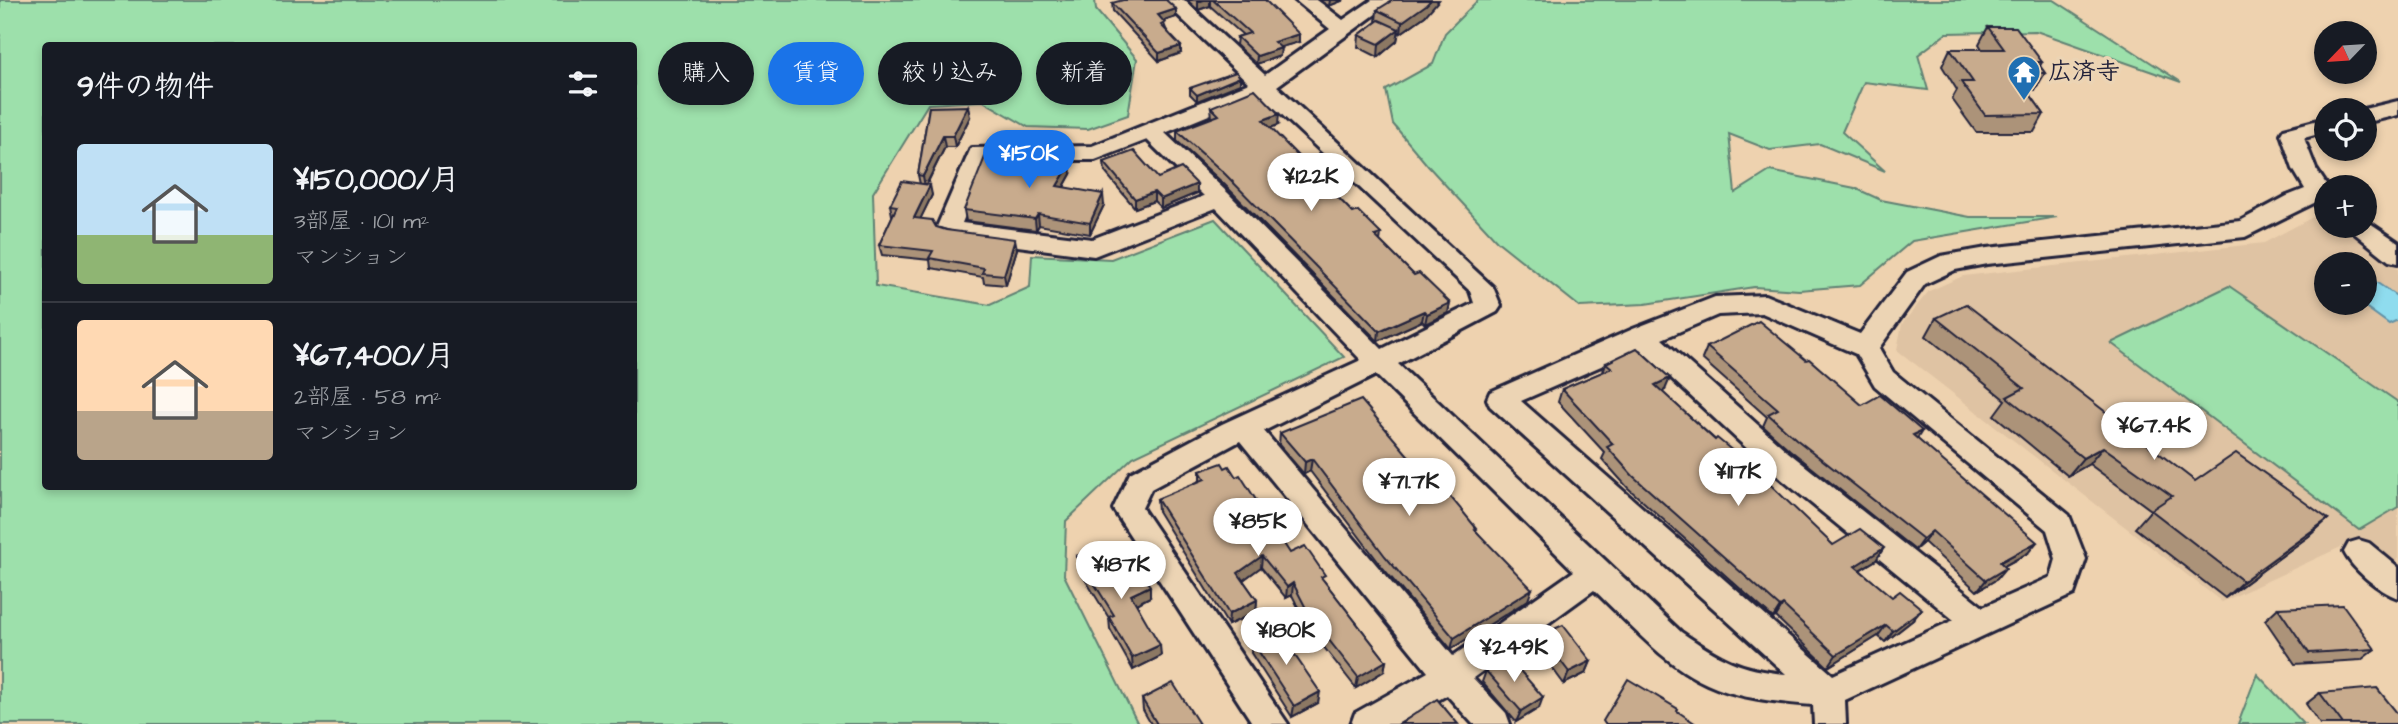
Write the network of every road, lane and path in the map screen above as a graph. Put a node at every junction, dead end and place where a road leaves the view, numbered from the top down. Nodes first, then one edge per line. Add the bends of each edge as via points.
1 (1172, 0) edge
2 (1305, 0) edge
3 (1385, 0) edge
4 (1342, 29) junction
5 (1264, 85) junction
6 (2398, 108) edge
7 (2377, 113) edge
8 (2314, 128) edge
9 (1151, 132) junction
10 (2314, 182) edge
11 (2314, 197) edge
12 (1220, 198) junction
13 (2376, 238) edge
14 (2398, 255) edge
15 (1642, 336) junction
16 (1865, 348) junction
17 (1378, 361) junction
18 (1245, 428) junction
19 (2359, 552) dead end
20 (1595, 572) junction
21 (2398, 585) edge
22 (1980, 623) junction
23 (1450, 676) junction
24 (1829, 692) junction
25 (1272, 724) edge
26 (1367, 724) edge
27 (1494, 724) edge
28 (1830, 724) edge

1 - 5 street
2 - 4 street
3 - 4 street
4 - 5 street
5 - 9 street
5 - 17 street via 1481,287 1488,306
6 - 7 street
8 - 10 street via 2292,134
9 - 12 street
9 - 12 street via 1095,153 979,153 948,229 1094,248
11 - 16 street via 2295,201 2245,229 1950,262 1916,278
12 - 17 street
13 - 14 street
15 - 16 street via 1715,306 1765,304
15 - 22 street via 1778,460
15 - 24 street via 1500,399
16 - 22 street via 1884,379 2059,523 2071,559 2063,585
17 - 18 street
17 - 20 street
18 - 23 street
18 - 25 street via 1140,481 1127,509
19 - 21 street
20 - 23 street
20 - 24 street via 1670,642 1716,673 1768,687
22 - 24 street
23 - 26 street
23 - 27 street
24 - 28 street

